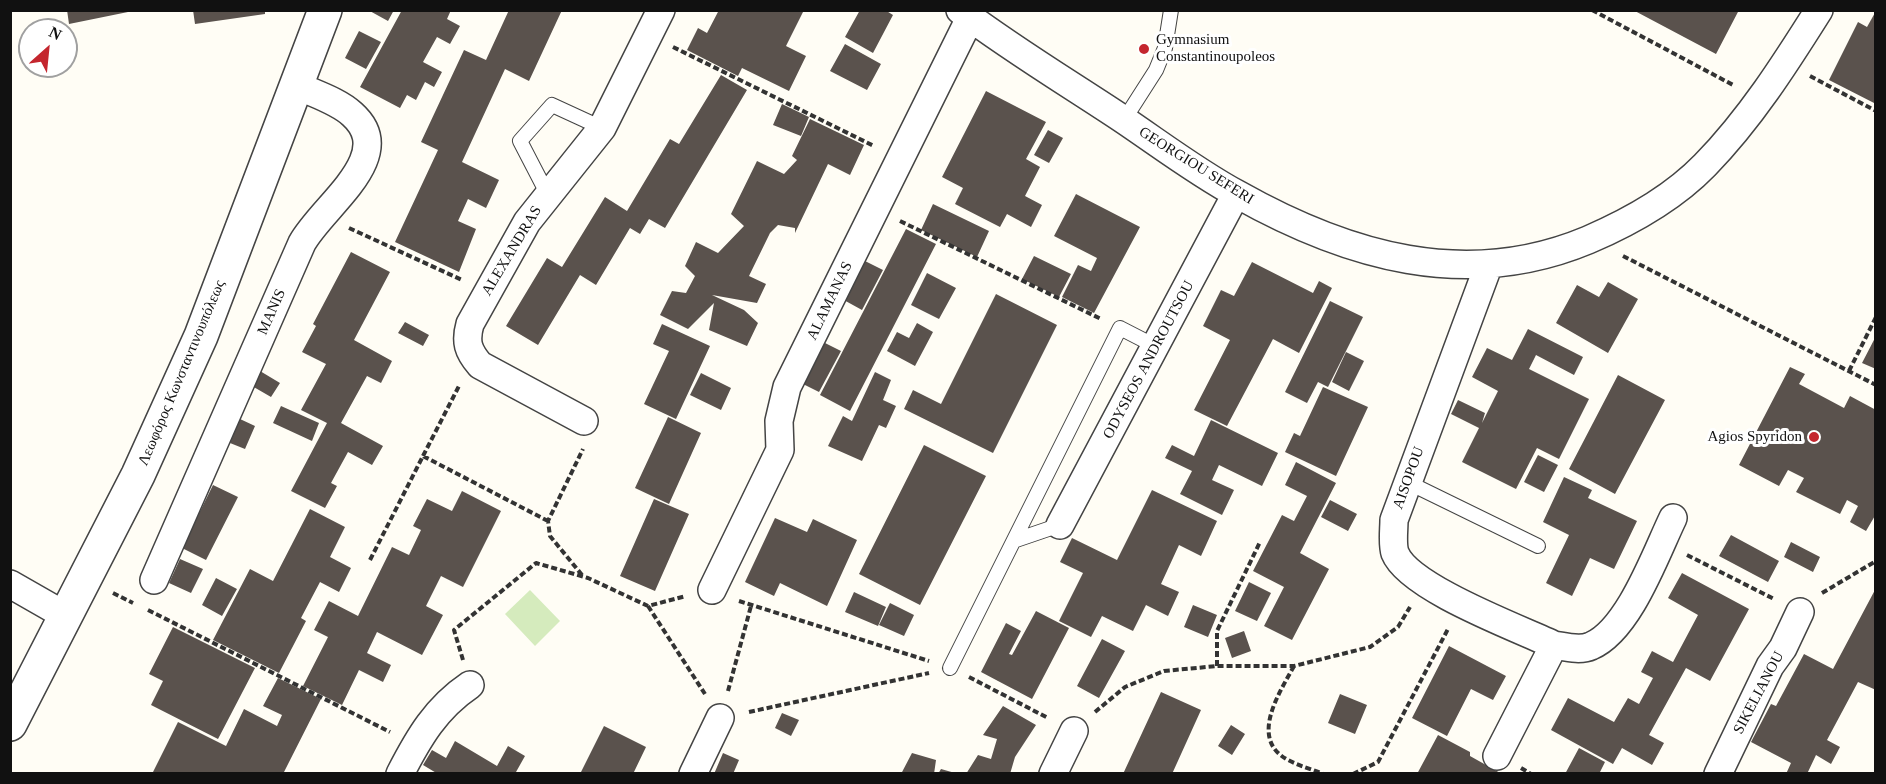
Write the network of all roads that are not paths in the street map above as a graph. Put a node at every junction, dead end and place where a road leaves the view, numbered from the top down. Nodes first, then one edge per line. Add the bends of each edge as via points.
1 (325, 10) edge
2 (661, 10) edge
3 (1171, 10) edge
4 (1819, 10) edge
5 (965, 14) edge
6 (298, 86) junction
7 (1124, 120) junction
8 (602, 128) junction
9 (1236, 194) junction
10 (548, 195) junction
11 (1489, 264) junction
12 (1157, 346) junction
13 (585, 433) road end
14 (1407, 482) junction
15 (1673, 518) dead end
16 (1060, 525) joint
17 (1016, 540) junction
18 (1538, 546) dead end
19 (154, 580) dead end
20 (10, 584) edge
21 (712, 590) road end
22 (1800, 612) road end
23 (66, 616) junction
24 (1554, 645) junction
25 (950, 668) road end
26 (470, 685) road end
27 (720, 718) road end
28 (10, 724) edge
29 (1074, 731) road end
30 (1497, 756) dead end
31 (400, 774) edge
32 (693, 774) edge
33 (1053, 774) edge
34 (1718, 774) edge

1 - 6 street, Λεωφόρος Κωνσταντινουπόλεως
2 - 8 street, ALEXANDRAS
3 - 7 lane via 1165,48 1156,70
4 - 11 street, GEORGIOU SEFERI via 1759,99 1705,165 1665,197 1621,226 1558,252
5 - 7 street, GEORGIOU SEFERI
5 - 21 street, ALAMANAS via 787,387 779,421 780,450
6 - 19 street, MANIS via 351,113 366,132 368,149 364,164 302,243
6 - 23 street, Λεωφόρος Κωνσταντινουπόλεως via 201,336 138,476
7 - 9 street, GEORGIOU SEFERI
8 - 10 street, ALEXANDRAS
8 - 10 lane via 552,105 520,141
9 - 11 street, GEORGIOU SEFERI via 1315,233 1382,256 1441,265
9 - 12 street, ODYSEOS ANDROUTSOU
10 - 13 street, ALEXANDRAS via 527,222 466,338 480,365
11 - 14 street, AISOPOU
12 - 16 street, ODYSEOS ANDROUTSOU
12 - 17 lane via 1120,328
14 - 18 lane
14 - 24 street, AISOPOU via 1394,520 1395,551 1405,568 1424,584
15 - 24 street, AISOPOU via 1631,604 1612,631 1591,646
16 - 17 lane
17 - 25 lane
20 - 23 street
22 - 34 street, SIKELIANOU
23 - 28 street, Λεωφόρος Κωνσταντινουπόλεως
24 - 30 street
26 - 31 street via 448,700 422,732
27 - 32 street
29 - 33 street

